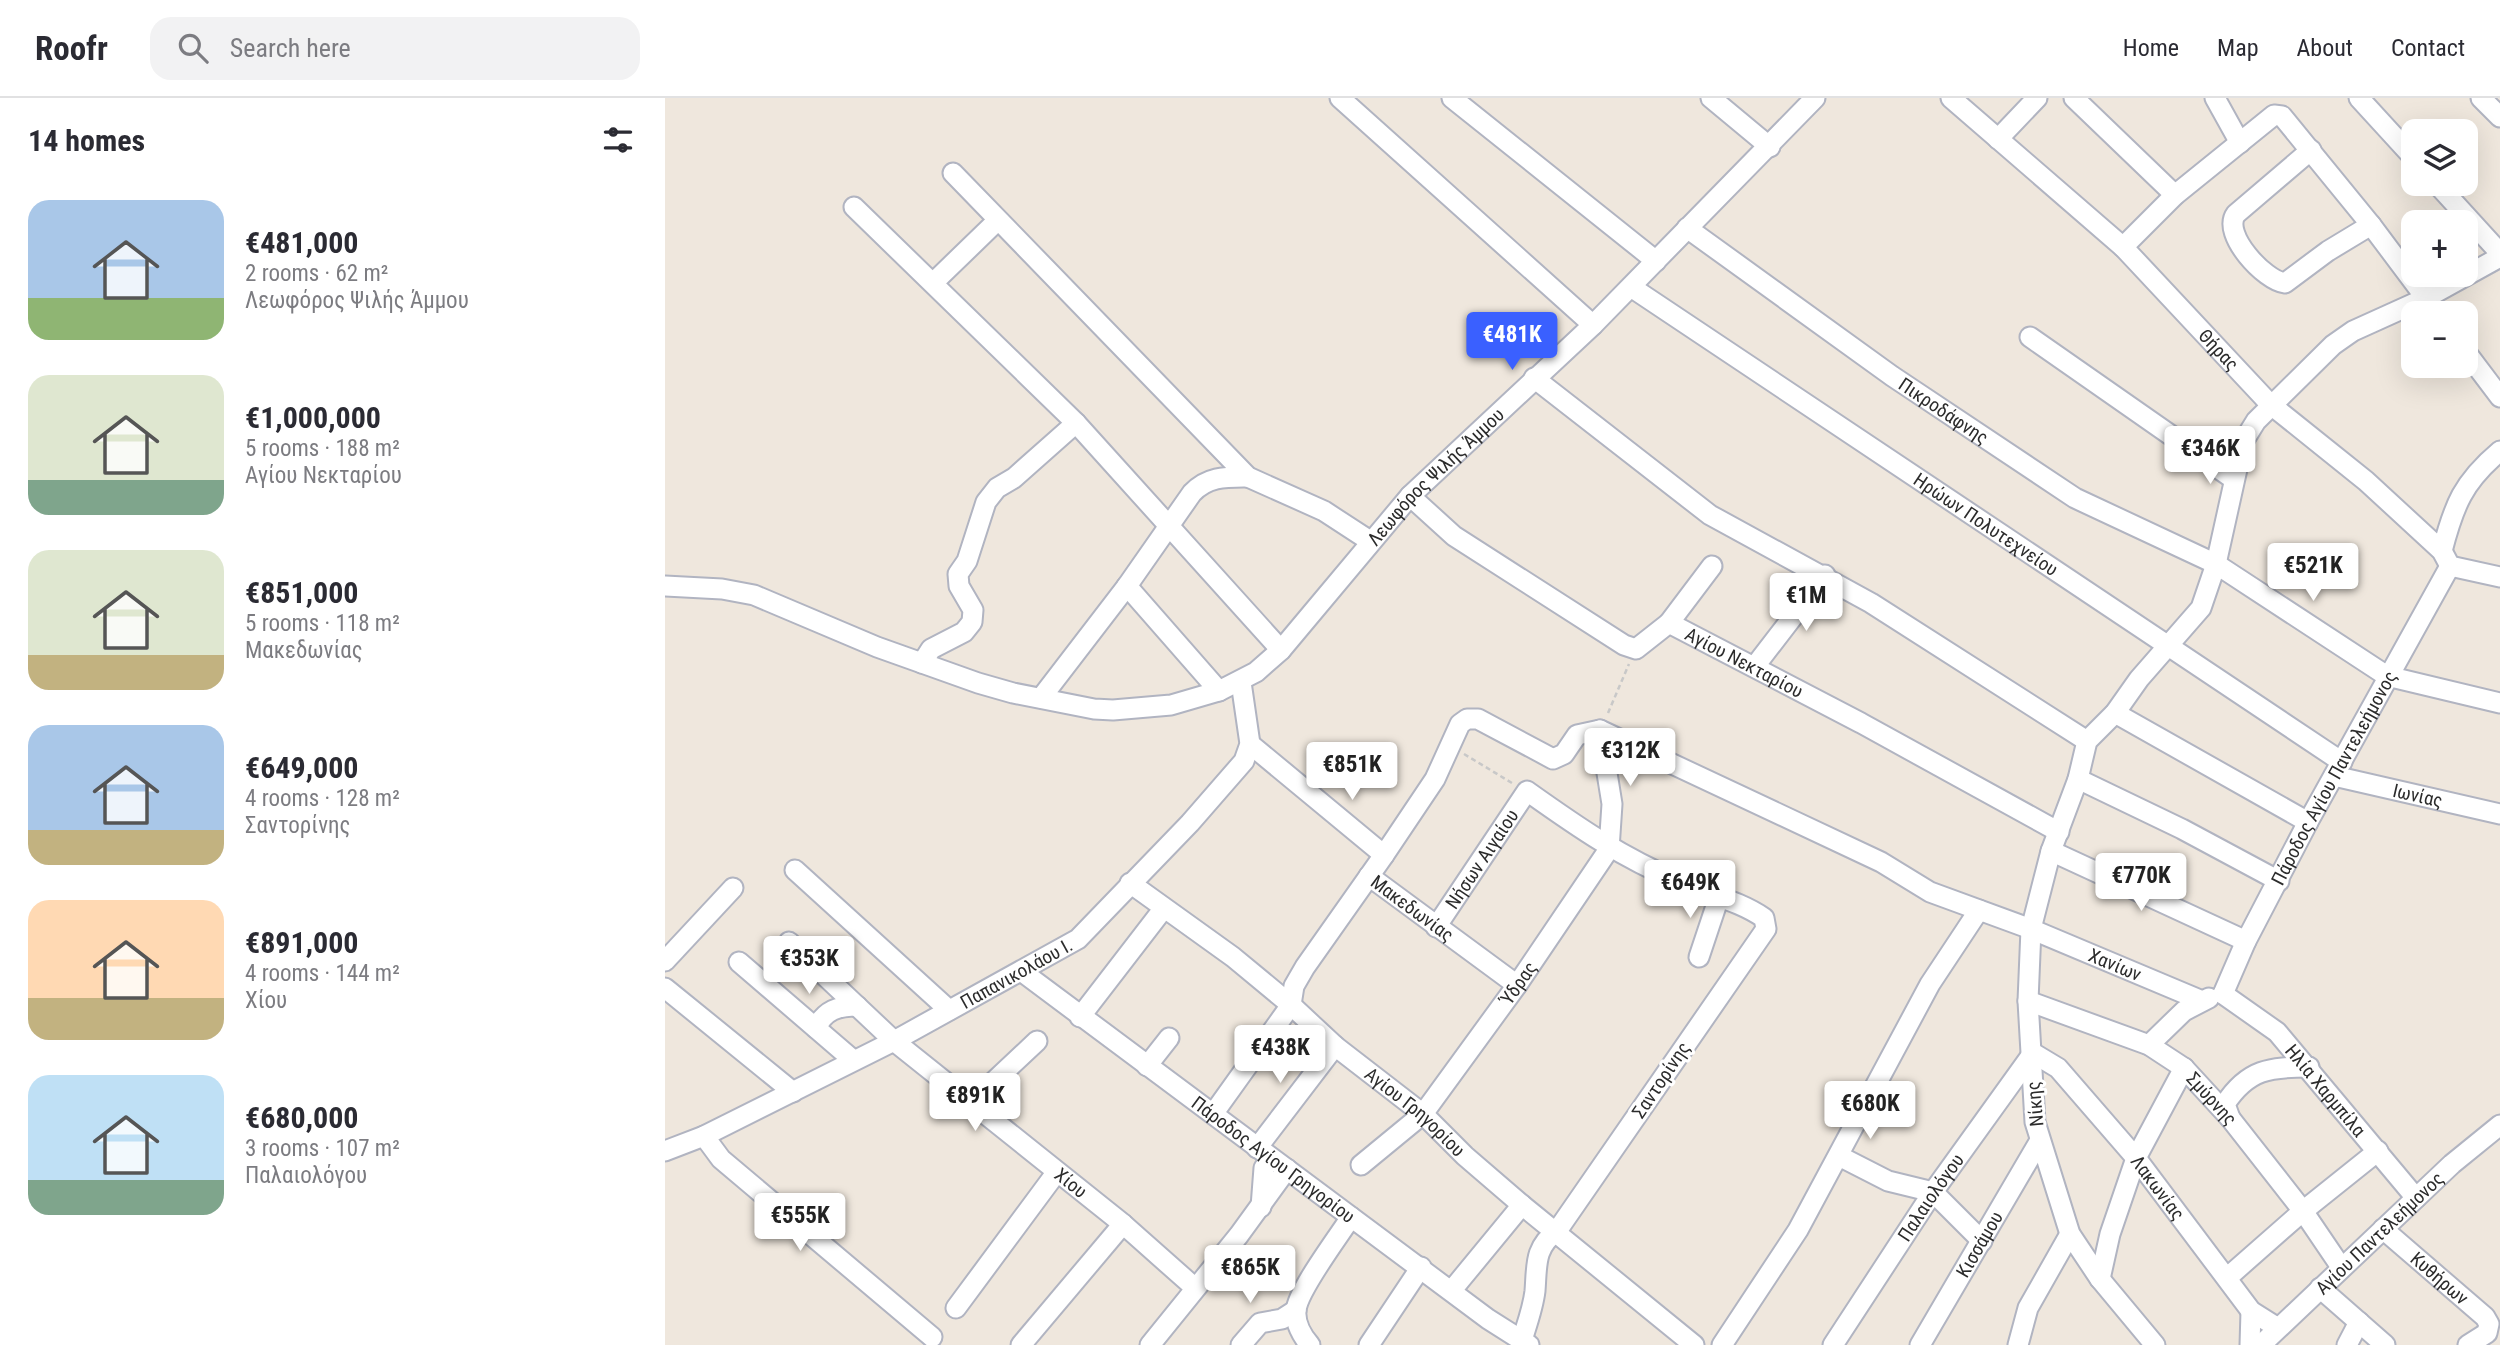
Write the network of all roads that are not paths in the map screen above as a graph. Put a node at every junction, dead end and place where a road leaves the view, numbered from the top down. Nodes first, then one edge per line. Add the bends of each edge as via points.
1 (1340, 98) edge
2 (1452, 98) edge
3 (1711, 98) edge
4 (1815, 98) edge
5 (1951, 98) edge
6 (2037, 98) edge
7 (2074, 98) edge
8 (2215, 98) edge
9 (2359, 98) edge
10 (2481, 98) edge
11 (2500, 117) edge
12 (1998, 139) junction
13 (2240, 143) junction
14 (2401, 144) edge
15 (1770, 147) junction
16 (2311, 150) junction
17 (953, 173) dead end
18 (2175, 195) junction
19 (2448, 196) edge
20 (854, 207) dead end
21 (999, 220) junction
22 (2371, 225) junction
23 (1687, 228) junction
24 (2123, 247) junction
25 (2500, 255) edge
26 (1656, 261) junction
27 (933, 283) junction
28 (1631, 287) junction
29 (2427, 301) edge
30 (2438, 301) edge
31 (2401, 316) edge
32 (1593, 324) junction
33 (2030, 337) dead end
34 (2478, 368) edge
35 (1534, 378) junction
36 (2500, 397) edge
37 (2270, 404) junction
38 (1076, 423) junction
39 (2500, 450) edge
40 (1248, 477) junction
41 (2232, 478) junction
42 (1410, 496) junction
43 (1170, 527) junction
44 (1370, 541) junction
45 (2446, 559) junction
46 (2217, 564) junction
47 (1712, 566) dead end
48 (1825, 575) junction
49 (2500, 577) edge
50 (665, 586) edge
51 (1127, 586) junction
52 (1669, 623) junction
53 (2169, 643) junction
54 (1281, 650) junction
55 (922, 663) junction
56 (1755, 666) junction
57 (2387, 676) junction
58 (1241, 682) junction
59 (1219, 691) junction
60 (1041, 698) junction
61 (2500, 704) edge
62 (2115, 713) junction
63 (1600, 730) junction
64 (2087, 741) junction
65 (1250, 744) junction
66 (2338, 769) junction
67 (2078, 779) junction
68 (2500, 814) edge
69 (2308, 822) junction
70 (2059, 832) junction
71 (1609, 849) junction
72 (2051, 851) junction
73 (1384, 855) junction
74 (795, 870) dead end
75 (1369, 876) junction
76 (2279, 881) junction
77 (1130, 883) junction
78 (733, 888) dead end
79 (1719, 897) junction
80 (1164, 908) junction
81 (1979, 910) junction
82 (1436, 927) junction
83 (2031, 929) junction
84 (2246, 941) junction
85 (789, 942) dead end
86 (1699, 957) dead end
87 (665, 961) edge
88 (739, 962) dead end
89 (1021, 971) junction
90 (1517, 985) junction
91 (665, 988) edge
92 (2223, 994) junction
93 (2200, 1000) junction
94 (2028, 1001) junction
95 (1291, 1005) junction
96 (857, 1006) junction
97 (949, 1010) junction
98 (1080, 1017) junction
99 (816, 1028) junction
100 (1169, 1038) dead end
101 (894, 1041) junction
102 (1037, 1041) dead end
103 (2149, 1045) junction
104 (1335, 1046) junction
105 (2033, 1053) junction
106 (853, 1060) junction
107 (1147, 1066) junction
108 (2309, 1067) junction
109 (2183, 1069) junction
110 (793, 1092) junction
111 (970, 1104) junction
112 (1213, 1114) junction
113 (1423, 1114) junction
114 (2230, 1118) junction
115 (2500, 1125) edge
116 (703, 1136) junction
117 (2039, 1142) junction
118 (665, 1150) edge
119 (2378, 1151) junction
120 (1839, 1156) junction
121 (1272, 1158) junction
122 (2136, 1158) junction
123 (1361, 1165) dead end
124 (1056, 1173) junction
125 (1933, 1192) junction
126 (2416, 1198) junction
127 (1522, 1205) junction
128 (2302, 1211) junction
129 (1351, 1217) junction
130 (1123, 1224) junction
131 (2383, 1229) junction
132 (1557, 1231) junction
133 (2070, 1234) junction
134 (1982, 1241) junction
135 (1422, 1267) junction
136 (2341, 1267) junction
137 (2228, 1277) junction
138 (2100, 1279) junction
139 (1446, 1285) junction
140 (1194, 1287) junction
141 (2320, 1288) junction
142 (1401, 1297) junction
143 (956, 1308) dead end
144 (1296, 1310) junction
145 (2251, 1311) junction
146 (2359, 1322) junction
147 (2278, 1328) junction
148 (932, 1337) dead end
149 (2023, 1342) edge
150 (1526, 1343) edge
151 (1021, 1345) edge
152 (1150, 1345) edge
153 (1241, 1345) edge
154 (1310, 1345) edge
155 (1369, 1345) edge
156 (1694, 1345) edge
157 (1722, 1345) edge
158 (1833, 1345) edge
159 (1920, 1345) edge
160 (2155, 1345) edge
161 (2250, 1345) edge
162 (2261, 1345) edge
163 (2347, 1345) edge
164 (2385, 1345) edge
165 (2468, 1345) edge

1 - 32 street
2 - 26 street
3 - 15 street
4 - 15 street, Λεωφόρος Ψιλής Άμμου
5 - 12 street, Θήρας
6 - 12 street
7 - 18 street
8 - 13 street
9 - 14 street
10 - 11 street
12 - 24 street, Θήρας
13 - 16 street via 2274,115 2289,122
13 - 18 street
15 - 23 street, Λεωφόρος Ψιλής Άμμου
16 - 22 street
16 - 22 street via 2236,214 2232,226 2237,244 2276,282 2285,284
17 - 21 street
18 - 24 street
19 - 25 street
20 - 27 street
21 - 27 street
21 - 40 street
22 - 29 street
23 - 26 street, Λεωφόρος Ψιλής Άμμου
23 - 46 street, Πικροδάφνης via 2042,478 2104,514
24 - 37 street, Θήρας
25 - 30 street
26 - 28 street, Λεωφόρος Ψιλής Άμμου
27 - 38 street
28 - 32 street, Λεωφόρος Ψιλής Άμμου
28 - 53 street, Ηρώων Πολυτεχνείου
31 - 37 street via 2353,331
32 - 35 street, Λεωφόρος Ψιλής Άμμου
33 - 41 street
34 - 36 street
35 - 42 street, Λεωφόρος Ψιλής Άμμου
35 - 48 street via 1710,515
37 - 41 street via 2242,442
37 - 45 street, Θήρας via 2367,481
38 - 43 street
38 - 55 street via 986,502 967,561 958,574 959,586 973,610 972,622 950,641 931,649
39 - 45 street, Πάροδος Αγίου Παντελεήμονος via 2462,491
40 - 43 street via 1218,477 1201,484
40 - 44 street via 1324,511
41 - 46 street
42 - 44 street, Λεωφόρος Ψιλής Άμμου
42 - 52 street, Αγίου Νεκταρίου via 1454,537 1615,641 1636,649
43 - 51 street
43 - 54 street
44 - 54 street, Λεωφόρος Ψιλής Άμμου
45 - 49 street
45 - 57 street, Πάροδος Αγίου Παντελεήμονος
46 - 53 street via 2201,608
46 - 57 street, Πικροδάφνης
47 - 52 street
48 - 56 street
48 - 64 street
50 - 55 street, Λεωφόρος Ψιλής Άμμου via 754,595
51 - 59 street
51 - 60 street
52 - 56 street, Αγίου Νεκταρίου
53 - 62 street
53 - 66 street, Ηρώων Πολυτεχνείου
54 - 58 street, Λεωφόρος Ψιλής Άμμου
55 - 60 street, Λεωφόρος Ψιλής Άμμου
56 - 70 street, Αγίου Νεκταρίου
57 - 61 street, Πικροδάφνης
57 - 66 street, Πάροδος Αγίου Παντελεήμονος
58 - 59 street, Λεωφόρος Ψιλής Άμμου
58 - 65 street
59 - 60 street, Λεωφόρος Ψιλής Άμμου via 1171,705 1113,710
62 - 64 street
62 - 69 street
63 - 71 street via 1612,804
63 - 73 street via 1577,735 1564,754 1553,759 1478,719 1467,719 1460,724 1435,779
63 - 81 street, Χανίων via 1881,862 1930,892
64 - 67 street, Νίκης
65 - 73 street, Μακεδωνίας
65 - 77 street, Παπανικολάου Ι. via 1244,761
66 - 68 street, Ιωνίας
66 - 69 street, Πάροδος Αγίου Παντελεήμονος
67 - 70 street, Νίκης
67 - 76 street
69 - 76 street, Πάροδος Αγίου Παντελεήμονος
70 - 72 street, Νίκης
71 - 79 street
71 - 82 street, Νήσων Αιγαίου via 1527,792
71 - 90 street, Ύδρας
72 - 83 street, Νίκης
72 - 84 street
73 - 75 street, Μακεδωνίας
74 - 97 street
75 - 82 street, Μακεδωνίας
75 - 95 street via 1305,967 1294,986
76 - 84 street, Πάροδος Αγίου Παντελεήμονος
77 - 80 street, Αγίου Γρηγορίου
77 - 89 street, Παπανικολάου Ι. via 1078,939
78 - 87 street
79 - 86 street
79 - 132 street, Σαντορίνης via 1750,908 1764,918 1766,929
80 - 95 street, Αγίου Γρηγορίου
80 - 98 street
81 - 83 street, Χανίων
81 - 120 street via 1930,984
82 - 90 street, Μακεδωνίας
83 - 93 street, Χανίων
83 - 94 street, Νίκης
84 - 92 street, Πάροδος Αγίου Παντελεήμονος
85 - 96 street, Χίου
88 - 99 street
89 - 97 street, Παπανικολάου Ι.
89 - 98 street, Πάροδος Αγίου Γρηγορίου
90 - 113 street, Ύδρας
91 - 110 street
92 - 93 street
92 - 108 street, Ηλία Χαρμπίλα via 2262,1018
93 - 103 street via 2170,1021
94 - 103 street, Σμύρνης
94 - 105 street, Νίκης
95 - 104 street, Αγίου Γρηγορίου
95 - 112 street
96 - 99 street via 828,1012
96 - 101 street, Χίου
97 - 101 street, Παπανικολάου Ι.
98 - 107 street, Πάροδος Αγίου Γρηγορίου
99 - 106 street
100 - 107 street
101 - 106 street, Παπανικολάου Ι.
101 - 111 street, Χίου
102 - 111 street
103 - 109 street, Σμύρνης
104 - 113 street, Αγίου Γρηγορίου
104 - 121 street
105 - 117 street, Νίκης
105 - 122 street, Λακωνίας via 2058,1068
105 - 125 street, Παλαιολόγου
106 - 110 street, Παπανικολάου Ι.
107 - 112 street, Πάροδος Αγίου Γρηγορίου
108 - 114 street via 2274,1067 2252,1076 2225,1104
108 - 119 street, Ηλία Χαρμπίλα
109 - 114 street, Σμύρνης
109 - 122 street
110 - 116 street, Παπανικολάου Ι.
111 - 124 street, Χίου
112 - 121 street, Πάροδος Αγίου Γρηγορίου
113 - 123 street, Ύδρας
113 - 127 street, Αγίου Γρηγορίου
114 - 128 street, Σμύρνης
115 - 126 street, Αγίου Παντελεήμονος
116 - 118 street, Παπανικολάου Ι.
116 - 148 street via 721,1159
117 - 133 street, Νίκης
117 - 134 street, Κισσάμου
119 - 126 street, Ηλία Χαρμπίλα
119 - 128 street
120 - 125 street via 1888,1181
120 - 157 street via 1798,1230
121 - 129 street, Πάροδος Αγίου Γρηγορίου
121 - 140 street via 1264,1168 1261,1207
122 - 137 street, Λακωνίας
122 - 138 street
124 - 130 street, Χίου
124 - 143 street
125 - 134 street
125 - 158 street, Παλαιολόγου
126 - 131 street, Αγίου Παντελεήμονος
127 - 132 street, Αγίου Γρηγορίου
127 - 139 street
128 - 136 street, Σμύρνης
128 - 137 street
129 - 135 street, Πάροδος Αγίου Γρηγορίου
129 - 144 street
130 - 140 street, Χίου
130 - 151 street
131 - 136 street, Αγίου Παντελεήμονος
131 - 165 street, Κυθήρων via 2485,1317 2487,1332
132 - 150 street, Σαντορίνης via 1538,1252
132 - 156 street, Αγίου Γρηγορίου
133 - 138 street, Νίκης
133 - 149 street via 2028,1308
134 - 159 street, Κισσάμου
135 - 139 street, Πάροδος Αγίου Γρηγορίου
135 - 142 street
136 - 141 street, Αγίου Παντελεήμονος
137 - 145 street, Λακωνίας
138 - 160 street, Νίκης
139 - 142 street
139 - 150 street, Πάροδος Αγίου Γρηγορίου
140 - 152 street
141 - 146 street
141 - 147 street, Αγίου Παντελεήμονος
142 - 155 street
144 - 153 street via 1282,1319 1260,1323
144 - 154 street via 1301,1336
145 - 147 street, Λακωνίας
145 - 161 street
146 - 163 street
146 - 164 street
147 - 162 street, Αγίου Παντελεήμονος

